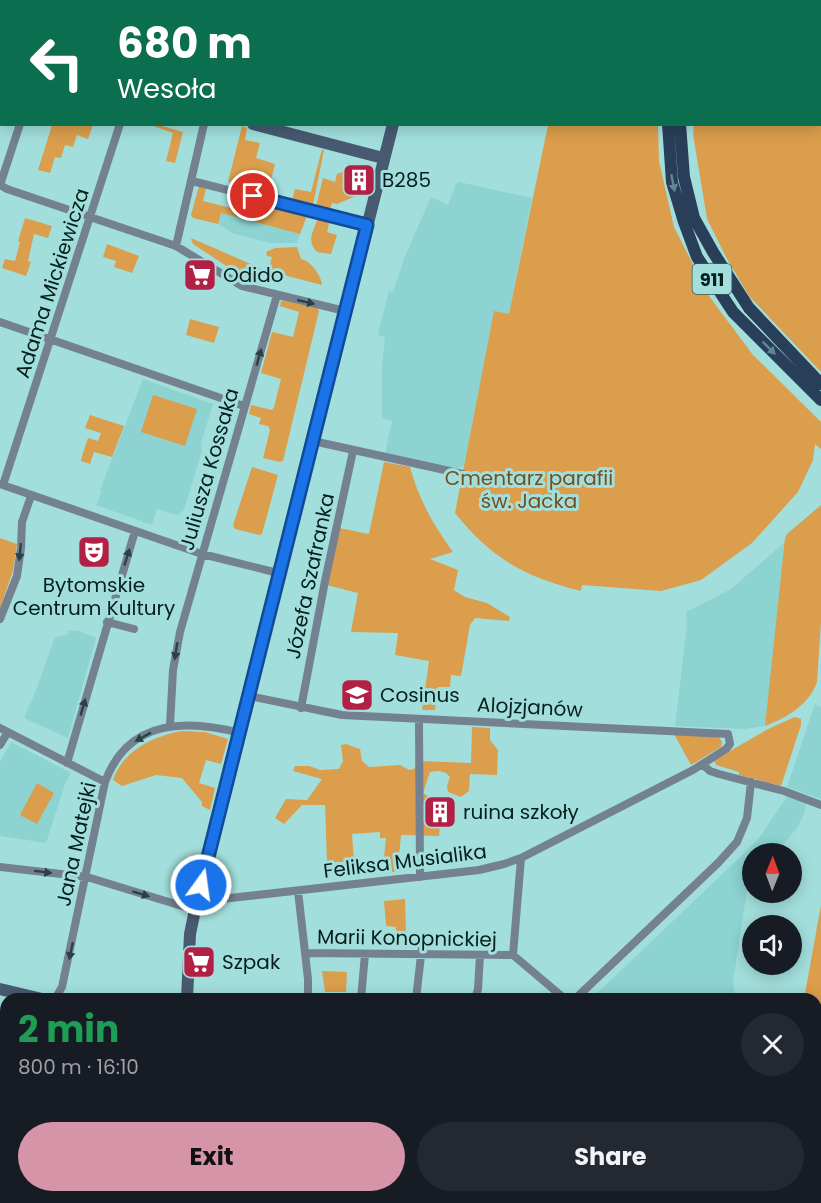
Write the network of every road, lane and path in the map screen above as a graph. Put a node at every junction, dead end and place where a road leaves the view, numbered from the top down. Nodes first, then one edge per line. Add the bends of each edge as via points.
1 (19, 126) edge
2 (119, 126) edge
3 (204, 126) edge
4 (261, 126) edge
5 (392, 126) edge
6 (668, 126) edge
7 (680, 126) edge
8 (383, 158) junction
9 (192, 182) junction
10 (0, 185) edge
11 (91, 216) junction
12 (367, 225) junction
13 (176, 246) junction
14 (278, 295) junction
15 (345, 311) junction
16 (0, 322) edge
17 (51, 340) junction
18 (821, 384) edge
19 (821, 400) edge
20 (244, 406) junction
21 (313, 441) junction
22 (353, 451) junction
23 (463, 474) dead end
24 (1, 485) edge
25 (31, 496) junction
26 (135, 531) junction
27 (202, 554) junction
28 (278, 573) junction
29 (0, 619) edge
30 (107, 622) junction
31 (134, 629) dead end
32 (249, 696) junction
33 (301, 708) junction
34 (418, 723) dead end
35 (170, 725) junction
36 (4, 730) edge
37 (240, 733) junction
38 (730, 744) joint
39 (0, 745) edge
40 (67, 763) junction
41 (703, 765) junction
42 (105, 782) junction
43 (751, 782) junction
44 (821, 806) edge
45 (521, 858) junction
46 (0, 867) edge
47 (87, 877) junction
48 (420, 877) junction
49 (298, 891) junction
50 (196, 905) junction
51 (423, 938) dead end
52 (305, 953) junction
53 (365, 954) junction
54 (423, 954) junction
55 (480, 955) junction
56 (513, 955) junction
57 (0, 989) edge
58 (17, 993) edge
59 (59, 993) edge
60 (187, 993) edge
61 (308, 993) edge
62 (362, 993) edge
63 (417, 993) edge
64 (477, 993) edge
65 (558, 993) edge
66 (581, 993) edge
67 (212, 1203) edge
68 (229, 1203) edge

1 - 10 street
2 - 11 street, Adama Mickiewicza
3 - 9 street
4 - 8 street
5 - 8 street
6 -> 19 main road, 911 via 672,182 697,257 734,312
7 - 18 main road, 911 via 686,188 694,218 712,252 749,308
8 - 12 street
9 - 12 street
9 - 13 street
10 - 11 street
11 - 13 street
11 - 17 street, Adama Mickiewicza
12 - 15 street
13 - 14 street via 242,285
14 -> 15 street
20 -> 14 street, Juliusza Kossaka
15 - 21 street
16 - 17 street
17 - 20 street
17 - 24 street, Adama Mickiewicza
20 - 27 street, Juliusza Kossaka
21 - 22 street
21 - 28 street
22 - 23 street
22 - 33 street, Józefa Szafranka
24 - 25 street
25 - 26 street
25 -> 29 street via 22,522 17,576
26 - 27 street
30 -> 26 street
27 - 28 street
27 -> 35 street, Juliusza Kossaka via 175,651
28 - 32 street
30 - 31 street
40 -> 30 street
32 - 33 street, Alojzjanów
32 - 37 street
33 - 38 street, Alojzjanów via 342,715 728,734
34 - 48 street
35 - 37 street, Jana Matejki via 206,725
35 -> 42 street, Jana Matejki via 124,750
36 - 39 street
36 - 40 street
37 - 50 street
38 - 41 street, Feliksa Musialika
40 - 42 street
41 - 43 street via 710,771
41 - 45 street, Feliksa Musialika
42 - 47 street, Jana Matejki
43 - 44 street
43 - 66 street via 747,818 737,842
45 - 48 street, Feliksa Musialika via 479,870
45 - 56 street
46 -> 47 street, Feliksa Musialika
47 -> 50 street, Feliksa Musialika
47 -> 59 street, Jana Matejki
48 - 49 street, Feliksa Musialika
49 - 50 street, Feliksa Musialika
49 - 52 street
50 - 60 street
51 - 54 street
52 - 53 street, Marii Konopnickiej
52 - 61 street
53 - 54 street, Marii Konopnickiej
53 - 62 street
54 - 55 street, Marii Konopnickiej
54 - 63 street
55 - 56 street, Marii Konopnickiej
55 - 64 street
56 - 65 street, Marii Konopnickiej
57 - 58 street
67 - 68 street

